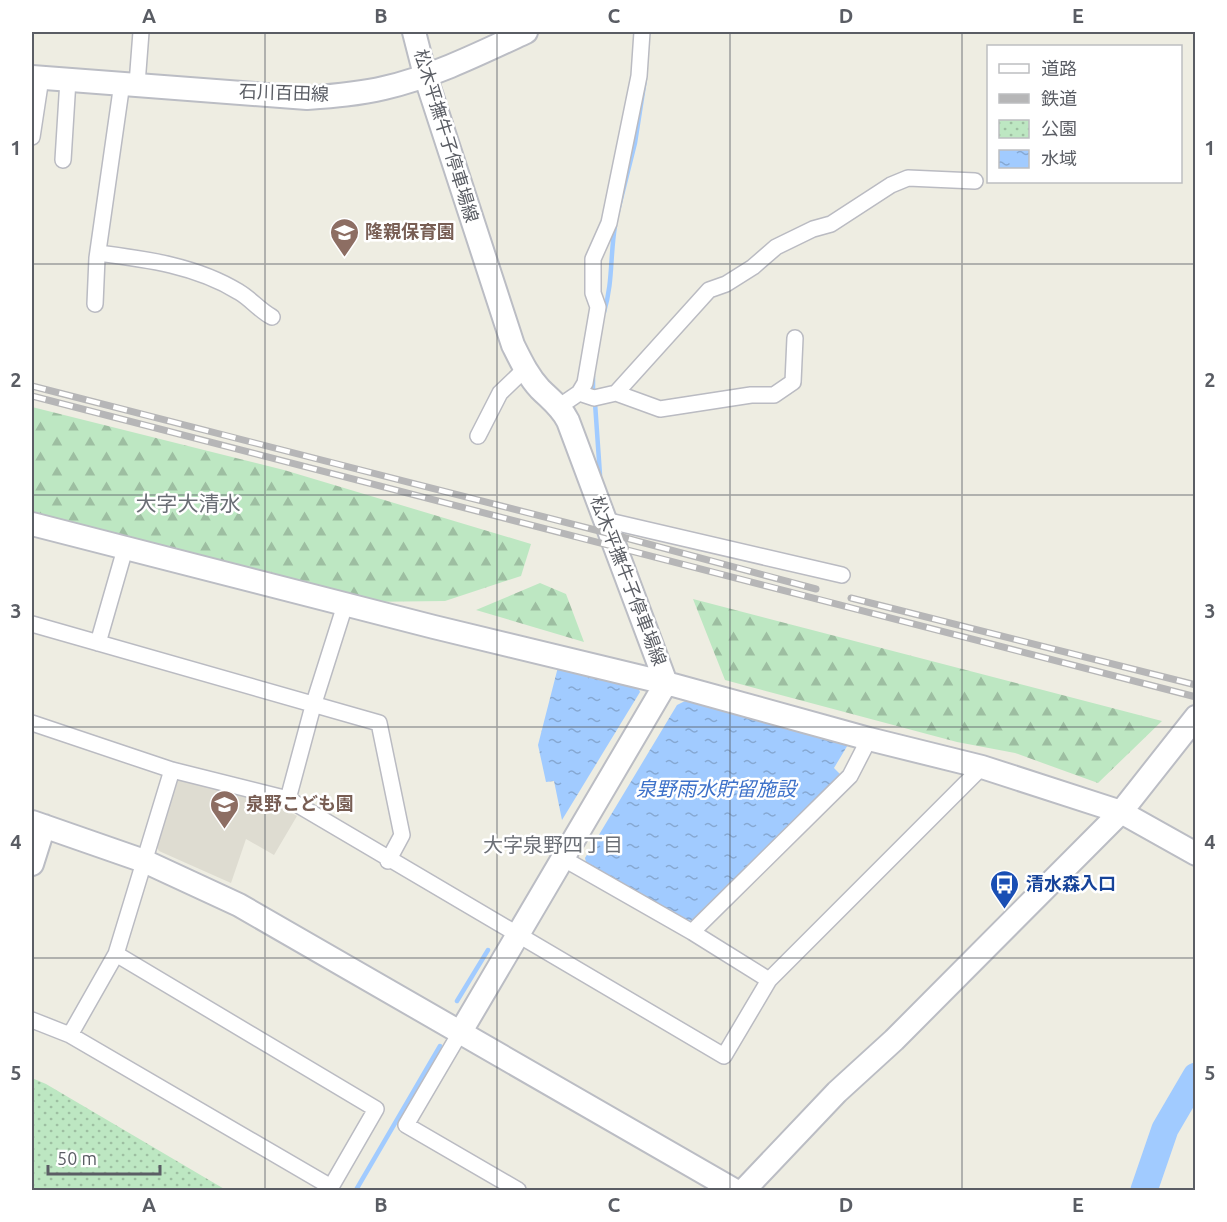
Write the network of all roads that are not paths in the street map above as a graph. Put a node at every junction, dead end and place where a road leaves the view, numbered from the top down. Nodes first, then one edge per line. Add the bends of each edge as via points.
1 (141, 32) edge
2 (414, 32) edge
3 (526, 32) edge
4 (642, 32) edge
5 (425, 75) junction
6 (36, 77) edge
7 (68, 80) junction
8 (129, 83) junction
9 (32, 137) edge
10 (63, 160) dead end
11 (975, 181) dead end
12 (98, 254) junction
13 (94, 304) dead end
14 (272, 317) dead end
15 (795, 338) dead end
16 (525, 369) junction
17 (579, 393) junction
18 (616, 393) junction
19 (560, 406) junction
20 (478, 436) dead end
21 (605, 520) junction
22 (32, 524) edge
23 (125, 549) junction
24 (842, 575) dead end
25 (345, 604) junction
26 (32, 624) edge
27 (98, 643) junction
28 (666, 683) junction
29 (313, 706) junction
30 (1196, 717) edge
31 (32, 723) edge
32 (869, 739) junction
33 (982, 767) junction
34 (172, 770) junction
35 (288, 799) junction
36 (1121, 813) junction
37 (38, 824) edge
38 (1196, 854) edge
39 (564, 859) junction
40 (144, 861) junction
41 (388, 861) junction
42 (32, 864) edge
43 (692, 932) junction
44 (516, 935) junction
45 (116, 954) junction
46 (769, 980) junction
47 (32, 1020) edge
48 (460, 1033) junction
49 (70, 1035) junction
50 (518, 1191) edge
51 (734, 1191) edge
52 (744, 1191) edge

1 - 8 street
2 - 5 street, 松木平撫牛子停車場線
3 - 5 street, 石川百田線
4 - 17 street via 639,76 609,223 593,259 593,294 598,307 585,383
5 - 8 street, 石川百田線 via 386,88 307,98
5 - 16 street, 松木平撫牛子停車場線 via 513,345
6 - 7 street, 石川百田線
6 - 9 street
7 - 8 street, 石川百田線
7 - 10 street
8 - 12 street
11 - 18 street via 908,178 831,224 776,247 753,267 709,290
12 - 13 street
12 - 14 street via 160,261 221,283
15 - 18 street via 793,382 774,394 660,409
16 - 19 street, 松木平撫牛子停車場線
16 - 20 street via 500,393
17 - 18 street via 594,398
17 - 19 street
19 - 21 street, 松木平撫牛子停車場線
21 - 24 street
21 - 28 street, 松木平撫牛子停車場線
22 - 23 street
23 - 25 street
23 - 27 street
25 - 28 street
25 - 29 street
26 - 27 street
27 - 29 street
28 - 32 street, 松木平撫牛子停車場線
28 - 39 street
29 - 35 street
29 - 41 street via 379,723 402,835
30 - 36 street
31 - 34 street
32 - 33 street, 松木平撫牛子停車場線
32 - 43 street via 850,776
33 - 36 street, 松木平撫牛子停車場線
33 - 46 street
34 - 35 street
34 - 40 street
35 - 41 street
36 - 38 street, 松木平撫牛子停車場線
36 - 52 street via 837,1092
37 - 40 street
37 - 42 street
39 - 43 street
39 - 44 street
40 - 45 street
40 - 48 street via 239,905
41 - 44 street
43 - 46 street
44 - 46 street via 724,1056
44 - 48 street
45 - 49 street
45 - 49 street via 376,1109 331,1187
47 - 49 street
48 - 50 street via 406,1125
48 - 51 street

